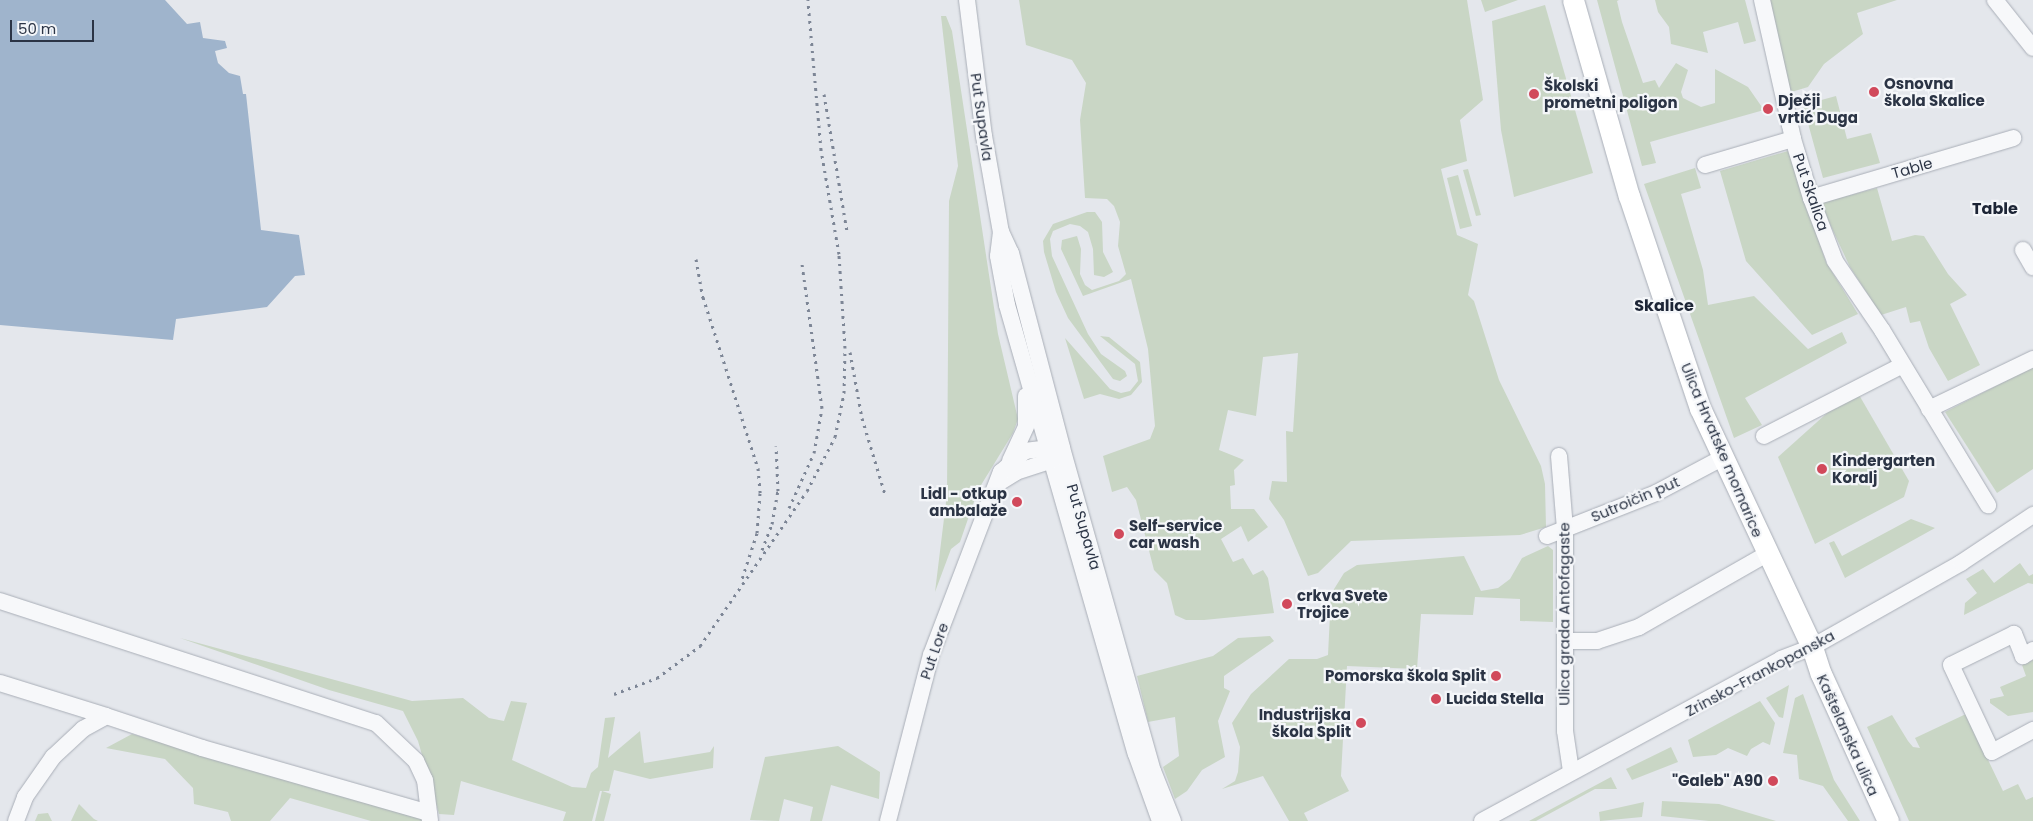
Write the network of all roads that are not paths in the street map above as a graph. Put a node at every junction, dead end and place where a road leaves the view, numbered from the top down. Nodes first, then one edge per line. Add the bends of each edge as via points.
1 (967, 0) edge
2 (1573, 0) edge
3 (1762, 0) edge
4 (1995, 0) edge
5 (2033, 48) edge
6 (1793, 138) junction
7 (2013, 138) dead end
8 (1705, 165) dead end
9 (1811, 198) junction
10 (1001, 232) junction
11 (2023, 250) dead end
12 (2033, 267) edge
13 (2033, 359) edge
14 (1901, 366) junction
15 (1025, 369) junction
16 (1929, 409) junction
17 (1764, 436) dead end
18 (1054, 451) junction
19 (1558, 456) dead end
20 (1722, 458) junction
21 (1009, 463) junction
22 (996, 485) junction
23 (1988, 505) dead end
24 (2033, 515) edge
25 (1564, 529) junction
26 (1547, 536) dead end
27 (1767, 554) junction
28 (0, 601) edge
29 (1565, 641) junction
30 (1812, 647) junction
31 (2033, 650) edge
32 (0, 684) edge
33 (106, 716) junction
34 (2033, 730) edge
35 (1571, 771) junction
36 (430, 817) edge
37 (16, 821) edge
38 (888, 821) edge
39 (1160, 821) edge
40 (1173, 821) edge
41 (1482, 821) edge
42 (1888, 821) edge

1 - 10 street, Put Supavla via 984,136
2 - 20 main road, Ulica Hrvatske mornarice via 1626,187 1672,328
3 - 6 street, Put Skalica
4 - 5 street
6 - 8 street
6 - 9 street, Put Skalica
7 - 9 street, Table
9 - 14 street, Put Skalica via 1836,260 1882,330
10 - 15 street, Put Supavla via 998,256 1007,306
10 - 18 street, Put Supavla via 1011,253
11 - 12 street
13 - 16 street
14 - 16 street, Put Skalica
14 - 17 street
15 - 18 street, Put Supavla
15 - 21 street via 1026,426
16 - 23 street, Put Skalica
18 - 21 street, Put Lore via 1025,451
18 - 22 street
18 - 39 street, Put Supavla via 1136,754
18 - 40 street, Put Supavla via 1153,771
19 - 25 street, Ulica grada Antofagaste
20 - 25 street, Sutroičin put via 1656,493
20 - 27 main road, Ulica Hrvatske mornarice
21 - 22 street, Put Lore
22 - 38 street, Put Lore via 931,655
24 - 30 street, Zrinsko-Frankopanska via 1961,563
25 - 26 street, Sutroičin put
25 - 29 street, Ulica grada Antofagaste
27 - 29 street, Ulica Hrvatske mornarice via 1639,627 1597,641
27 - 30 main road, Ulica Hrvatske mornarice
28 - 36 street via 376,723 416,761 425,780
29 - 35 street, Ulica grada Antofagaste via 1565,731
30 - 35 street, Zrinsko-Frankopanska via 1782,659
30 - 42 main road, Kaštelanska ulica via 1821,674
31 - 34 street via 2022,656 2014,634 1950,665 1992,752
32 - 33 street
33 - 36 street
33 - 37 street via 82,728 53,757 25,797
35 - 41 street, Zrinsko-Frankopanska

